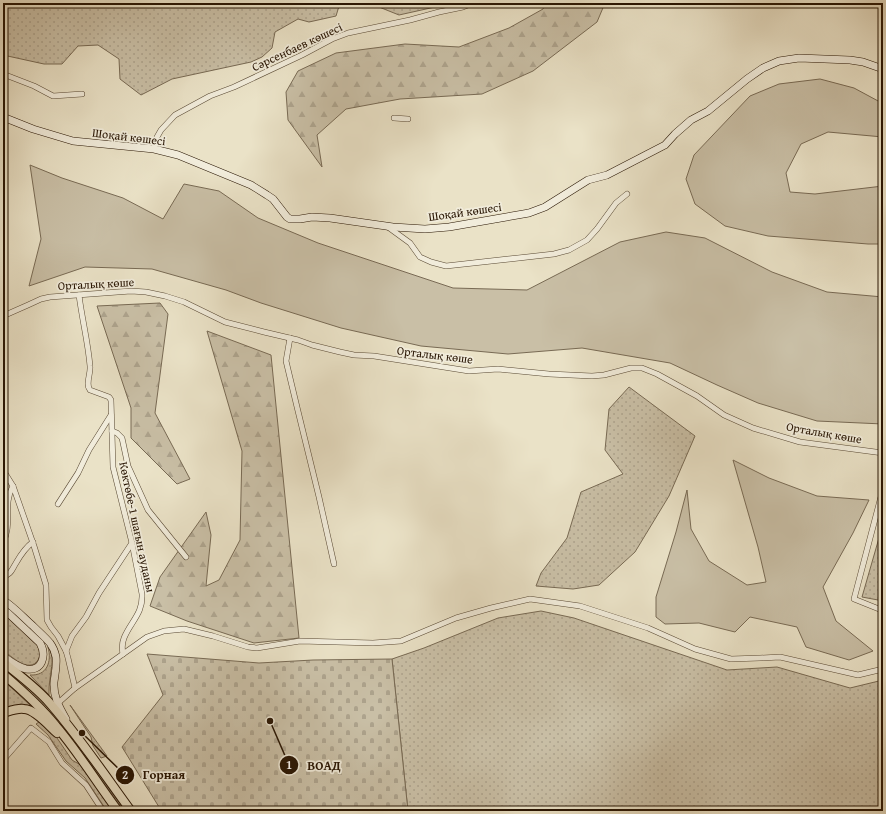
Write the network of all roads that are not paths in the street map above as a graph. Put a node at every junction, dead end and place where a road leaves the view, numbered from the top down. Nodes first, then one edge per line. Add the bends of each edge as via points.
1 (473, 3) edge
2 (883, 69) edge
3 (3, 74) edge
4 (82, 94) dead end
5 (3, 117) edge
6 (394, 118) dead end
7 (408, 119) dead end
8 (154, 149) junction
9 (627, 194) dead end
10 (385, 225) junction
11 (79, 295) junction
12 (3, 316) edge
13 (290, 338) junction
14 (111, 415) junction
15 (112, 431) junction
16 (883, 454) edge
17 (3, 470) edge
18 (13, 486) junction
19 (883, 489) edge
20 (58, 504) dead end
21 (3, 542) edge
22 (33, 542) junction
23 (132, 543) junction
24 (186, 557) dead end
25 (334, 564) dead end
26 (3, 577) edge
27 (3, 600) edge
28 (883, 604) edge
29 (3, 610) edge
30 (66, 651) junction
31 (122, 654) junction
32 (3, 656) edge
33 (3, 662) edge
34 (883, 668) edge
35 (3, 674) edge
36 (76, 688) junction
37 (55, 705) junction
38 (3, 713) edge
39 (74, 749) junction
40 (3, 760) edge
41 (103, 811) edge
42 (118, 811) edge
43 (131, 811) edge

1 - 8 street, Сәрсенбаев көшесі via 332,39 175,115 161,130
2 - 10 street, Шоқай көшесі via 850,60 799,58 779,61 763,68 708,111 691,120 666,145 607,175 588,180 529,214 425,229
3 - 4 street via 53,96
5 - 8 street, Шоқай көшесі via 72,141
6 - 7 street
8 - 10 street, Шоқай көшесі via 178,155 251,185 273,200 290,219 312,217
9 - 10 street via 616,203 587,240 569,250 475,264 446,266 431,262 420,257 410,243
11 - 12 street, Орталық көше via 41,299
11 - 13 street, Орталық көше via 132,291 165,296 184,302 225,322
11 - 14 street, Көктөбе-1 шағын ауданы via 89,354 88,389 109,397
13 - 16 street, Орталық көше via 354,355 469,370 498,369 592,376 642,368 697,396 724,415 753,428 800,442
13 - 25 street via 286,361
14 - 15 street, Көктөбе-1 шағын ауданы
14 - 20 street
15 - 23 street, Көктөбе-1 шағын ауданы via 113,467
15 - 24 street via 122,438 128,466 148,510
17 - 18 street
18 - 21 street via 9,492 8,528
18 - 22 street
19 - 28 street via 854,599 879,609
22 - 26 street via 26,547 9,575
22 - 30 street via 46,585 47,620
23 - 30 street via 72,636
23 - 31 street, Көктөбе-1 шағын ауданы via 142,603 124,638
27 - 37 street via 14,607 54,650
29 - 32 street via 40,643 44,658 37,667 28,669
30 - 36 street
31 - 34 street via 147,637 164,630 184,629 257,648 300,641 401,641 456,618 530,599 580,606 648,628 695,649 731,659 780,656 858,675
31 - 36 street
33 - 37 main road
35 - 39 main road via 41,709
36 - 37 street
37 - 43 main road
38 - 39 main road via 17,709 26,709 34,713
39 - 42 main road
40 - 41 street via 31,728 48,742 62,763 86,785

